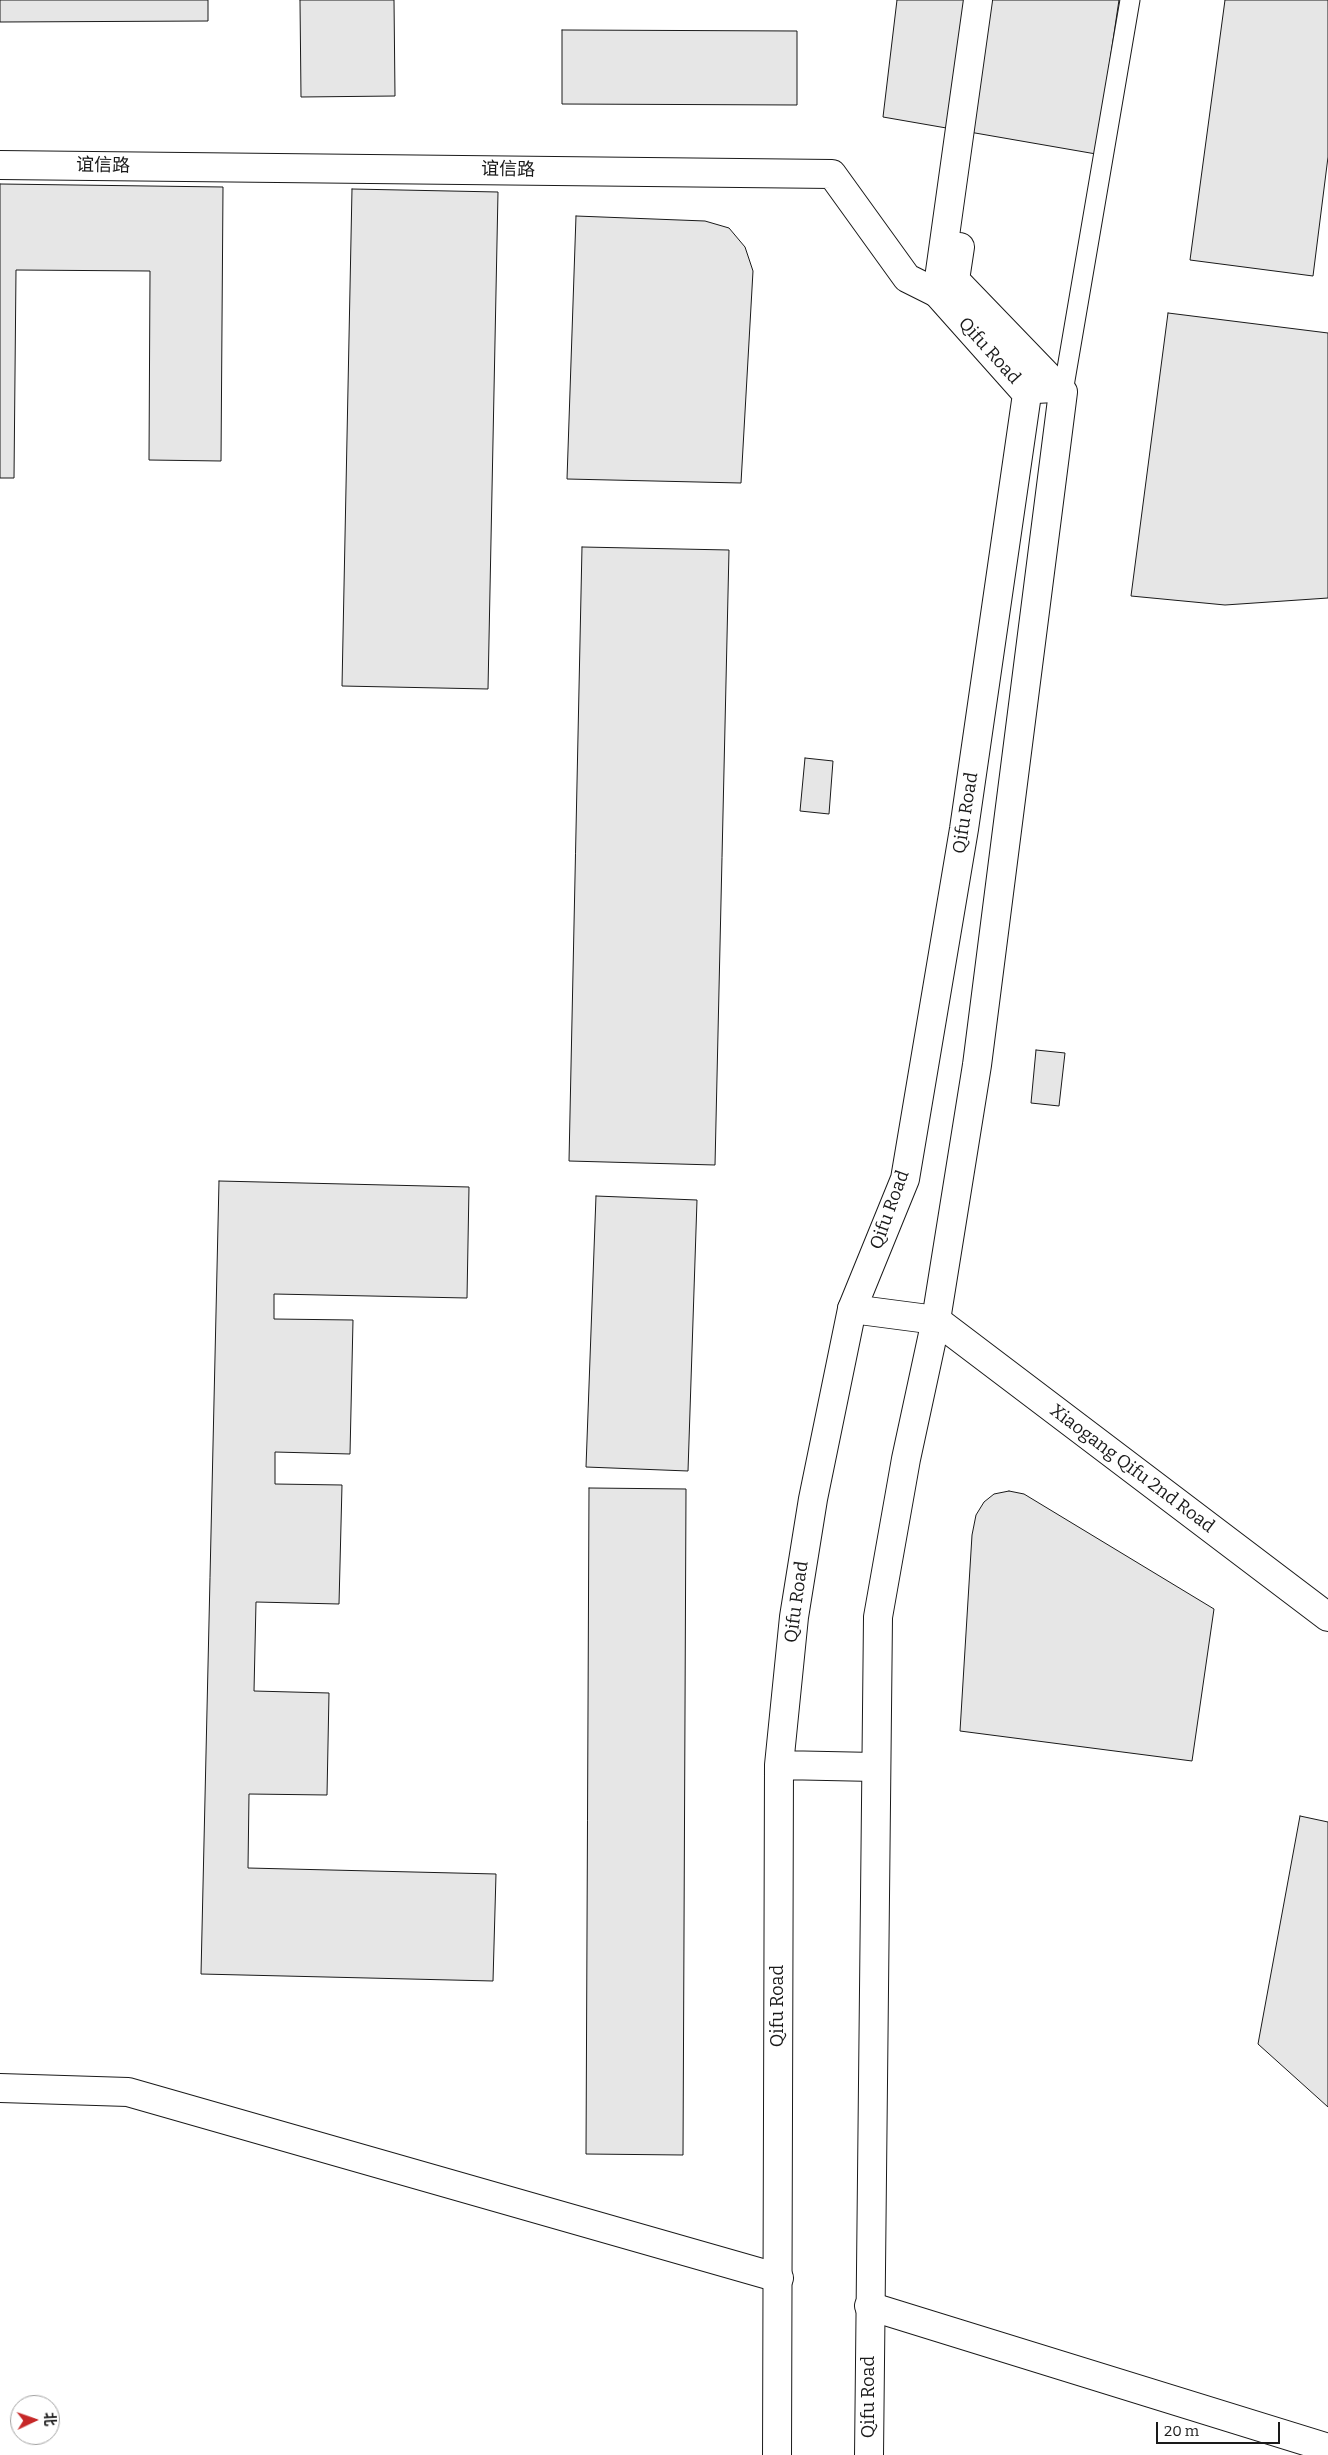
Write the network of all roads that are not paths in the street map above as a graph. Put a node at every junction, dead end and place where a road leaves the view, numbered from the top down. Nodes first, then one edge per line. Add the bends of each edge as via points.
1 (978, 0) edge
2 (994, 0) edge
3 (1130, 0) edge
4 (0, 165) edge
5 (946, 286) junction
6 (1063, 392) junction
7 (1027, 394) junction
8 (852, 1309) junction
9 (936, 1320) junction
10 (1328, 1617) edge
11 (779, 1765) junction
12 (875, 1767) junction
13 (0, 2088) edge
14 (779, 2278) junction
15 (869, 2306) junction
16 (1328, 2448) edge
17 (777, 2455) edge
18 (869, 2455) edge

1 - 5 main road
2 - 5 main road
3 - 6 lane
4 - 5 main road, 谊信路 via 832,174 907,278
5 - 6 main road, Qifu Road
5 - 7 main road, Qifu Road
6 - 7 lane
6 - 9 main road, Qifu Road via 977,1065
7 - 8 main road, Qifu Road via 964,829 905,1179
8 - 9 main road
8 - 11 main road, Qifu Road via 813,1499 794,1617
9 - 10 main road, Xiaogang Qifu 2nd Road
9 - 12 main road, Qifu Road via 906,1459 878,1617
11 - 12 main road
11 - 14 main road, Qifu Road
12 - 15 main road, Qifu Road
13 - 14 main road via 128,2092
14 - 17 main road, Qifu Road
15 - 16 main road
15 - 18 main road, Qifu Road

